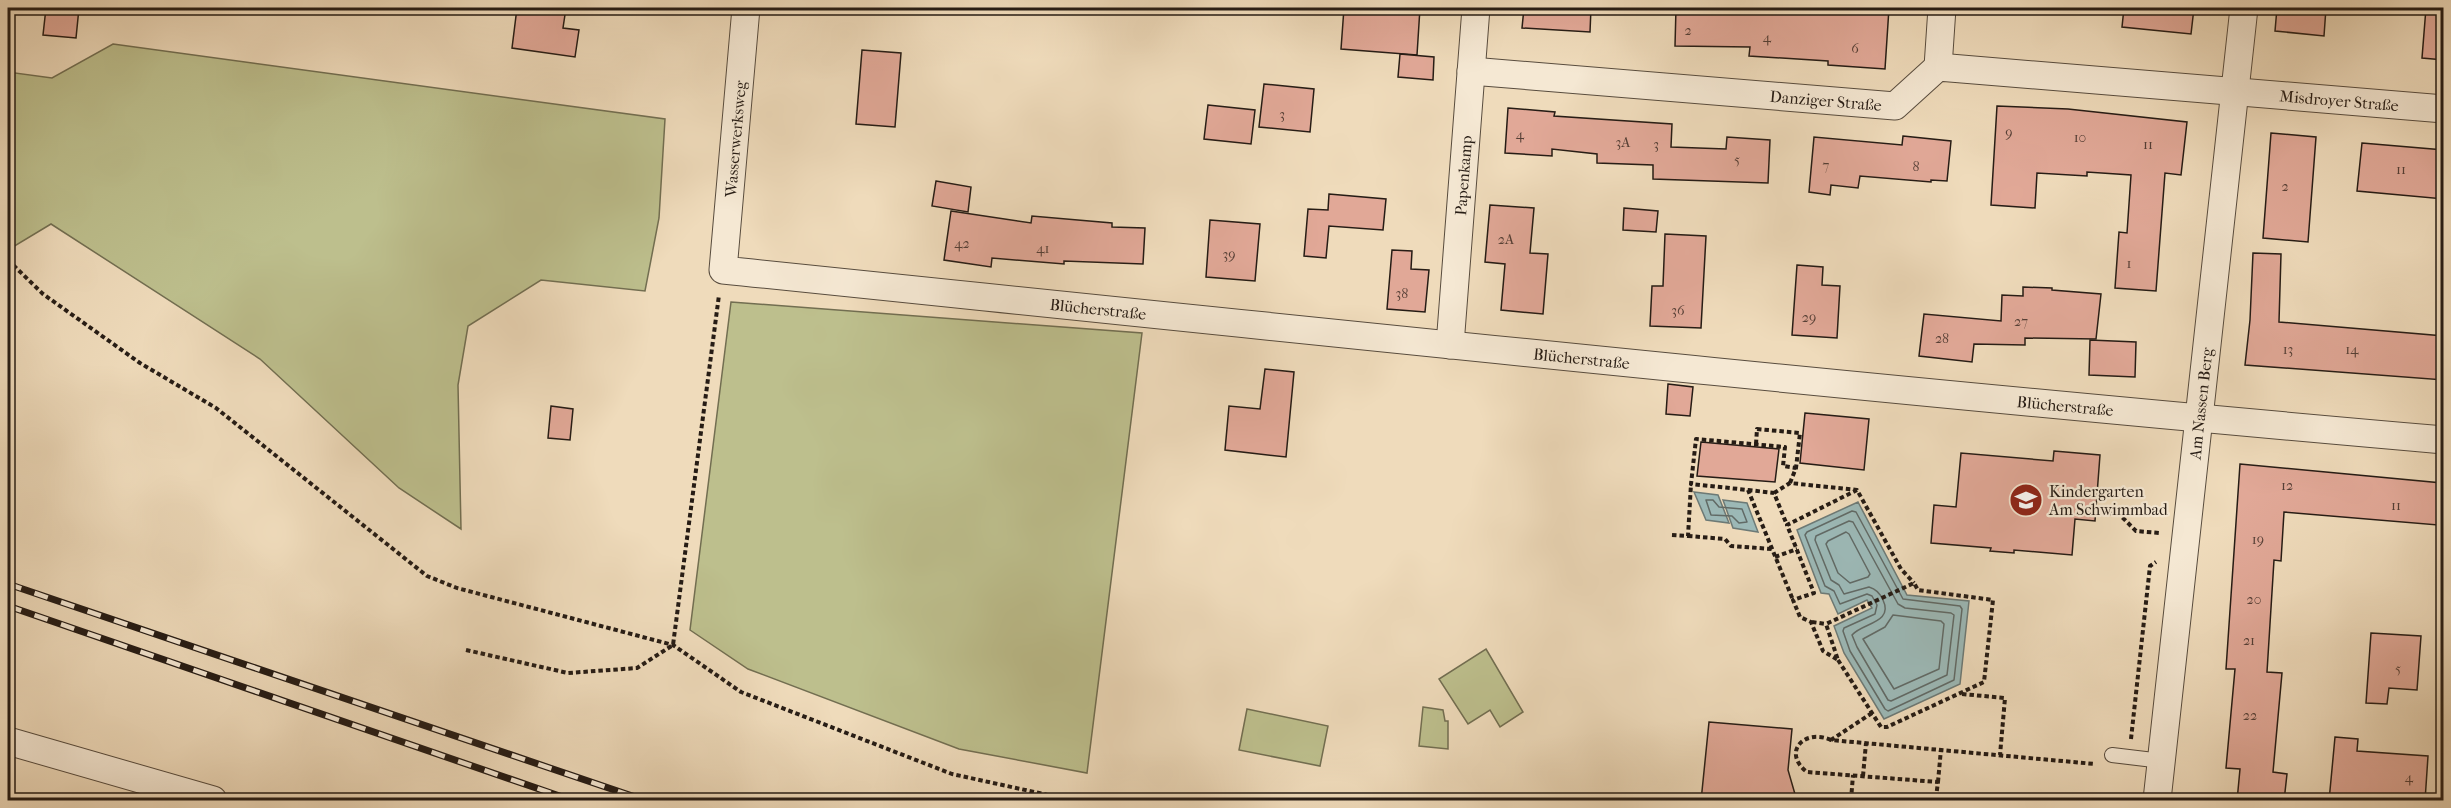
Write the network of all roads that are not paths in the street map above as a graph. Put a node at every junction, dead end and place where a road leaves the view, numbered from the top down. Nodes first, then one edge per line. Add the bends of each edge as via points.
1 (746, 8) edge
2 (1476, 8) edge
3 (1942, 8) edge
4 (2244, 8) edge
5 (1938, 67) junction
6 (1471, 71) junction
7 (2237, 91) junction
8 (2444, 109) edge
9 (723, 270) joint
10 (1450, 345) junction
11 (2199, 419) junction
12 (2444, 440) edge
13 (8, 741) edge
14 (2112, 755) dead end
15 (2162, 761) junction
16 (213, 801) edge
17 (2157, 801) edge

1 - 9 street, Wasserwerksweg
2 - 6 street, Papenkamp
3 - 5 street
4 - 7 street, Am Nassen Berg
5 - 6 street, Danziger Straße via 1895,106
5 - 7 street
6 - 10 street, Papenkamp
7 - 8 street, Misdroyer Straße
7 - 11 street, Am Nassen Berg
9 - 10 street, Blücherstraße
10 - 11 street, Blücherstraße
11 - 12 street, Blücherstraße
11 - 15 street, Am Nassen Berg
13 - 16 street
14 - 15 lane
15 - 17 street, Am Nassen Berg

